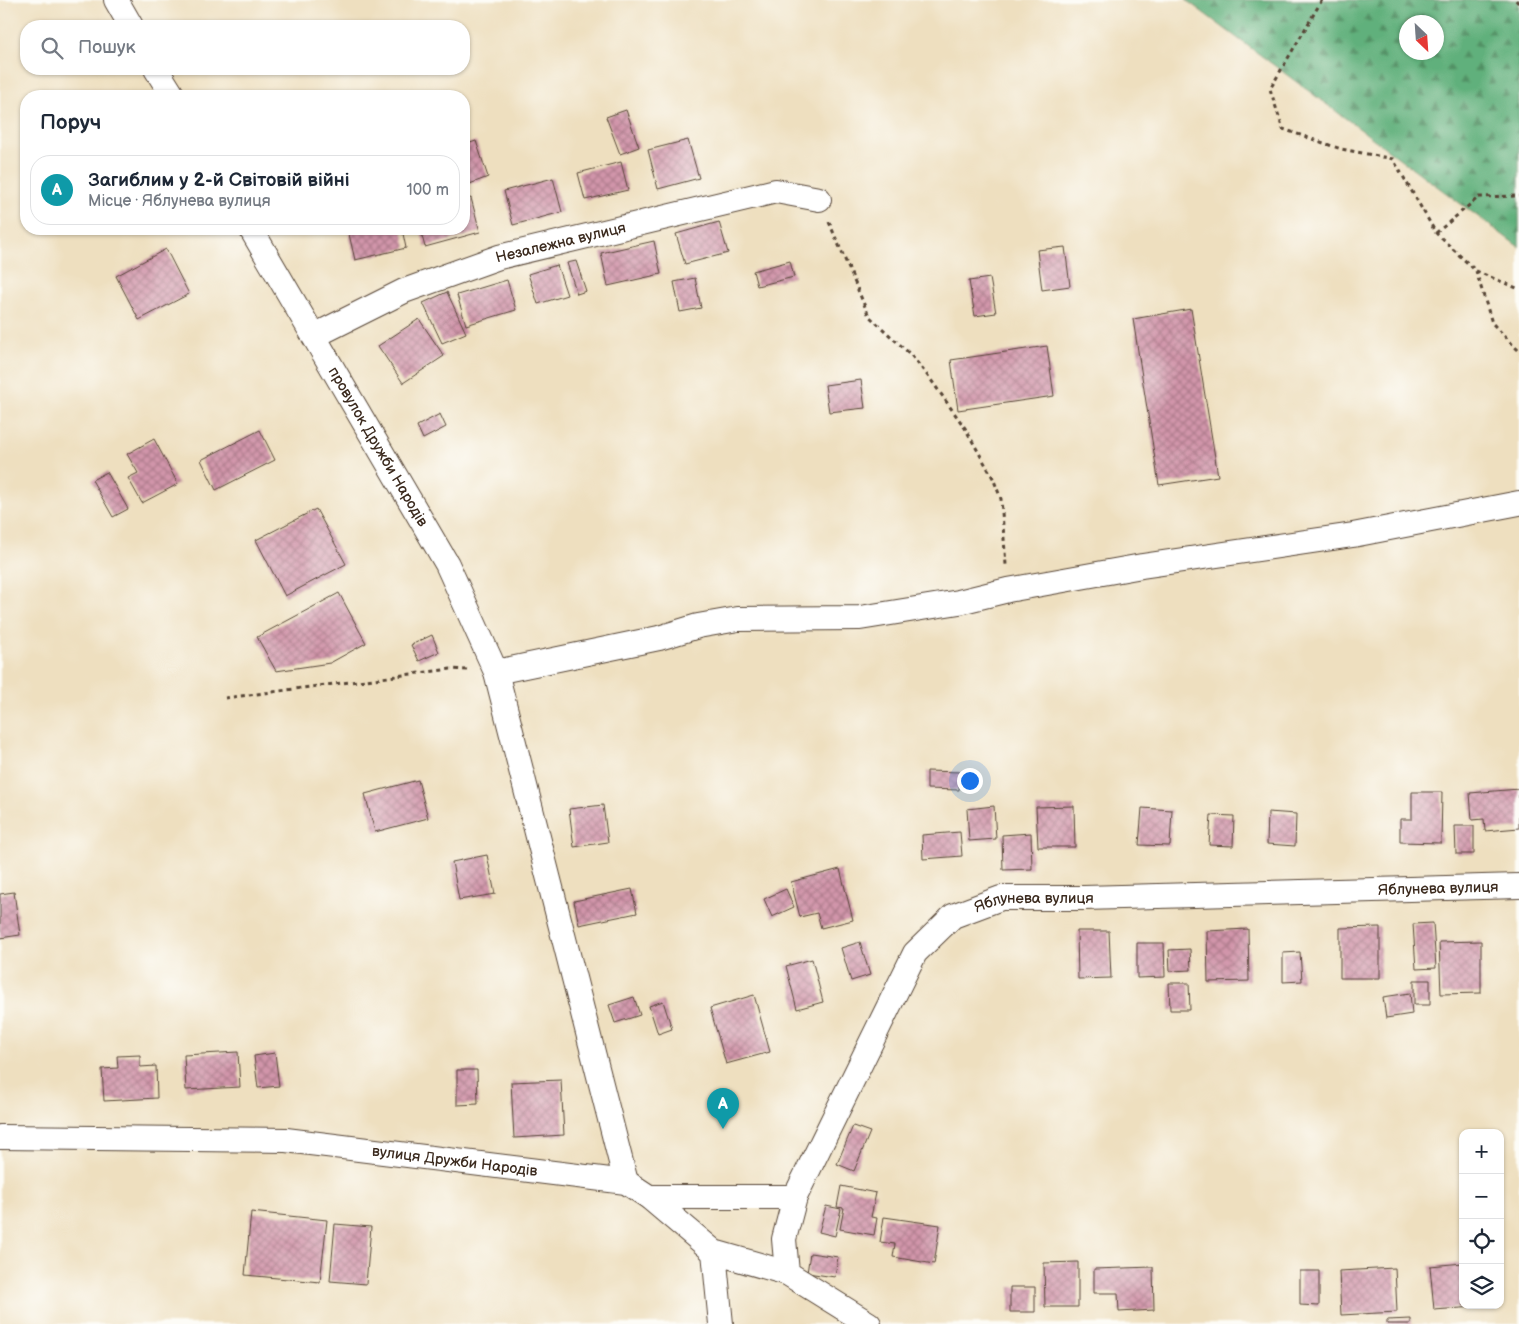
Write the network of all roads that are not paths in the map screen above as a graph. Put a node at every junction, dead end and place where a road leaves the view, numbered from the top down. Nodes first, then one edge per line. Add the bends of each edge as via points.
1 (116, 0) edge
2 (128, 20) edge
3 (160, 75) edge
4 (169, 90) edge
5 (819, 199) road end
6 (255, 235) edge
7 (314, 336) junction
8 (1519, 503) edge
9 (496, 672) junction
10 (1519, 886) edge
11 (0, 1137) edge
12 (626, 1182) junction
13 (649, 1197) junction
14 (794, 1197) junction
15 (714, 1252) junction
16 (787, 1273) junction
17 (721, 1324) edge
18 (869, 1324) edge

1 - 2 street
3 - 4 street
5 - 7 street, Незалежна вулиця via 776,191 499,257 404,291
6 - 7 street, провулок Дружби Народів
7 - 9 street, провулок Дружби Народів via 447,564
8 - 9 street via 1353,535 1142,566 860,618 738,619
9 - 12 street, провулок Дружби Народів
10 - 14 street, Яблунева вулиця via 1002,898 953,916 915,953
11 - 12 street, вулиця Дружби Народів via 286,1140
12 - 13 street, вулиця Дружби Народів
13 - 14 street
13 - 15 street, вулиця Дружби Народів
14 - 16 street, Яблунева вулиця via 784,1238
15 - 16 street, вулиця Дружби Народів
15 - 17 street
16 - 18 street, вулиця Дружби Народів

